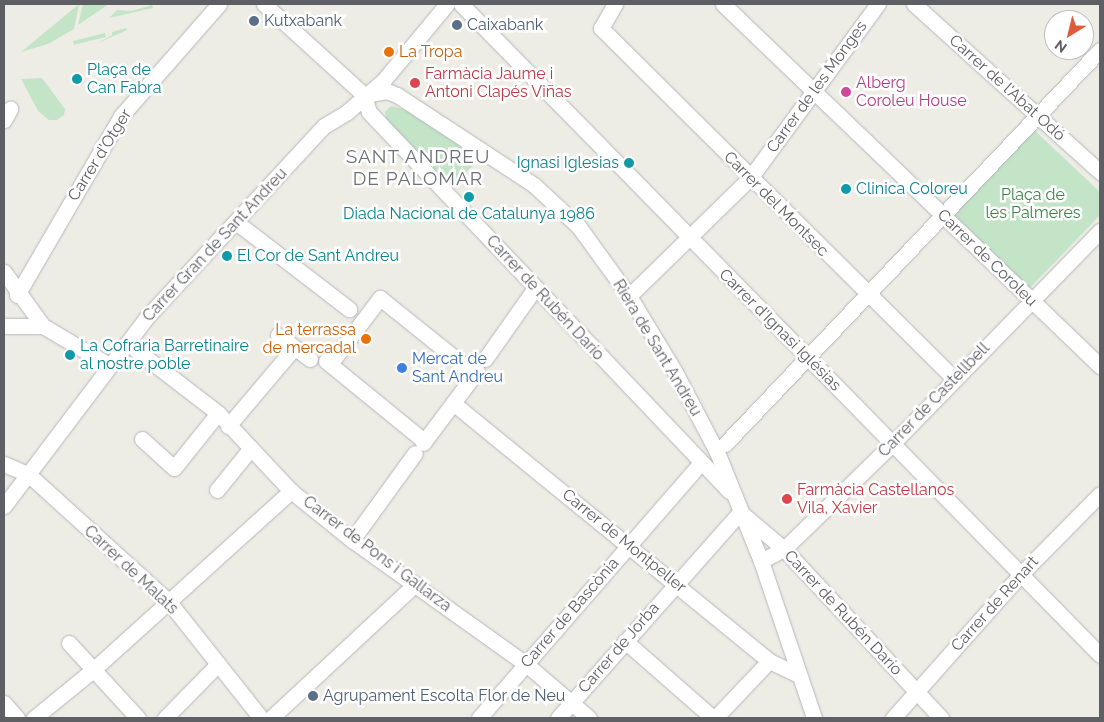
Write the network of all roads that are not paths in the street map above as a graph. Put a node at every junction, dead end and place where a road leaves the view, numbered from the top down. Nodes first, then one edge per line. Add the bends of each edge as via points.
1 (219, 4) edge
2 (264, 4) edge
3 (447, 4) edge
4 (461, 4) edge
5 (615, 4) edge
6 (724, 4) edge
7 (878, 4) edge
8 (914, 4) edge
9 (1100, 50) edge
10 (815, 91) junction
11 (364, 95) junction
12 (1036, 114) junction
13 (1100, 172) edge
14 (750, 178) junction
15 (941, 214) junction
16 (236, 222) junction
17 (1100, 231) edge
18 (688, 236) junction
19 (4, 272) edge
20 (535, 288) junction
21 (866, 294) junction
22 (17, 295) junction
23 (629, 296) junction
24 (1032, 300) junction
25 (357, 315) junction
26 (4, 326) edge
27 (43, 326) junction
28 (278, 335) dead end
29 (127, 343) junction
30 (294, 348) junction
31 (808, 357) junction
32 (310, 359) dead end
33 (109, 365) junction
34 (1100, 366) edge
35 (479, 368) junction
36 (954, 379) junction
37 (453, 403) junction
38 (218, 413) junction
39 (228, 426) junction
40 (142, 440) dead end
41 (725, 444) dead end
42 (892, 444) junction
43 (421, 446) junction
44 (251, 448) junction
45 (701, 463) junction
46 (4, 464) edge
47 (28, 474) junction
48 (217, 490) dead end
49 (291, 491) junction
50 (1100, 494) edge
51 (734, 496) junction
52 (4, 506) edge
53 (740, 512) junction
54 (352, 540) junction
55 (629, 545) junction
56 (784, 549) junction
57 (761, 561) junction
58 (1021, 574) junction
59 (415, 584) junction
60 (676, 584) junction
61 (169, 602) junction
62 (625, 641) junction
63 (69, 643) dead end
64 (1100, 655) edge
65 (769, 661) junction
66 (218, 664) junction
67 (526, 664) junction
68 (94, 669) junction
69 (797, 674) junction
70 (916, 692) junction
71 (4, 703) edge
72 (571, 703) junction
73 (16, 718) edge
74 (34, 718) edge
75 (138, 718) edge
76 (165, 718) edge
77 (261, 718) edge
78 (271, 718) edge
79 (480, 718) edge
80 (558, 718) edge
81 (589, 718) edge
82 (714, 718) edge
83 (814, 718) edge
84 (893, 718) edge
85 (941, 718) edge

1 - 22 street, Carrer d'Otger via 121,116
2 - 11 street
3 - 11 street, Carrer Gran de Sant Andreu via 383,81
4 - 18 street, Carrer d'Ignasi Iglésias
5 - 14 street, Carrer del Montsec via 601,28
6 - 10 street, Carrer de Coroleu
7 - 10 street, Carrer de les Monges
8 - 12 street, Carrer de l'Abat Odó
9 - 12 street
10 - 14 street, Carrer de les Monges
10 - 15 street, Carrer de Coroleu
11 - 16 street, Carrer Gran de Sant Andreu via 324,126
11 - 20 street, Carrer de Rubén Darío via 369,112
11 - 23 street, Riera de Sant Andreu via 387,91 397,95 534,185 579,227
12 - 13 street, Carrer de l'Abat Odó
12 - 15 street
14 - 18 street, Carrer de les Monges
14 - 21 street, Carrer del Montsec
15 - 21 street
15 - 24 street, Carrer de Coroleu
16 - 25 street
16 - 29 street, Carrer Gran de Sant Andreu via 146,318
17 - 24 street, Carrer de Castellbell
18 - 23 street, Carrer de les Monges
18 - 31 street, Carrer d'Ignasi Iglésias
19 - 22 street
20 - 35 street
20 - 45 street, Carrer de Rubén Darío
21 - 31 street
21 - 36 street, Carrer del Montsec
22 - 27 street
23 - 51 street, Riera de Sant Andreu via 675,372 716,452
24 - 34 street, Carrer de Coroleu
24 - 36 street, Carrer de Castellbell
25 - 35 street via 380,298
25 - 43 street via 328,362
26 - 27 street
27 - 33 street
28 - 30 street
29 - 33 street, Carrer Gran de Sant Andreu
29 - 38 street, Carrer de Pons i Gallarza
30 - 32 street
30 - 39 street
31 - 41 street
31 - 42 street, Carrer d'Ignasi Iglésias
33 - 47 street, Carrer Gran de Sant Andreu
35 - 37 street
36 - 42 street, Carrer de Castellbell
37 - 43 street
37 - 55 street, Carrer de Montpeller
38 - 39 street, Carrer de Pons i Gallarza
38 - 40 street via 174,468
39 - 44 street, Carrer de Pons i Gallarza
42 - 56 street, Carrer de Castellbell
42 - 58 street, Carrer d'Ignasi Iglésias
43 - 54 street
44 - 48 street
44 - 49 street, Carrer de Pons i Gallarza
45 - 51 street, Carrer de Rubén Darío
45 - 55 street, Carrer de Bascònia
46 - 47 street, Carrer de Malats
47 - 52 street, Carrer Gran de Sant Andreu
47 - 61 street, Carrer de Malats
49 - 54 street, Carrer de Pons i Gallarza
49 - 61 street
50 - 58 street, Carrer de Renart
51 - 53 street, Riera de Sant Andreu
53 - 56 street, Carrer de Rubén Darío
53 - 57 street, Riera de Sant Andreu
53 - 60 street, Carrer de Jorba
54 - 59 street, Carrer de Pons i Gallarza
55 - 60 street, Carrer de Montpeller
55 - 67 street, Carrer de Bascònia
56 - 57 street, Carrer de Castellbell
56 - 70 street, Carrer de Rubén Darío
57 - 69 street, Riera de Sant Andreu
58 - 64 street, Carrer d'Ignasi Iglésias
58 - 70 street, Carrer de Renart
59 - 67 street, Carrer de Pons i Gallarza
59 - 78 street
60 - 62 street, Carrer de Jorba
60 - 65 street, Carrer de Montpeller
61 - 66 street, Carrer de Malats
61 - 68 street
62 - 72 street, Carrer de Jorba
62 - 82 street
63 - 68 street
65 - 69 street, Carrer de Montpeller
65 - 82 street
66 - 76 street
66 - 77 street, Carrer de Malats
67 - 72 street, Carrer de Pons i Gallarza
67 - 79 street, Carrer de Bascònia
68 - 74 street
68 - 75 street
69 - 83 street, Riera de Sant Andreu
70 - 84 street, Carrer de Renart
70 - 85 street, Carrer de Rubén Darío
71 - 73 street
72 - 80 street, Carrer de Jorba
72 - 81 street, Carrer de Pons i Gallarza

